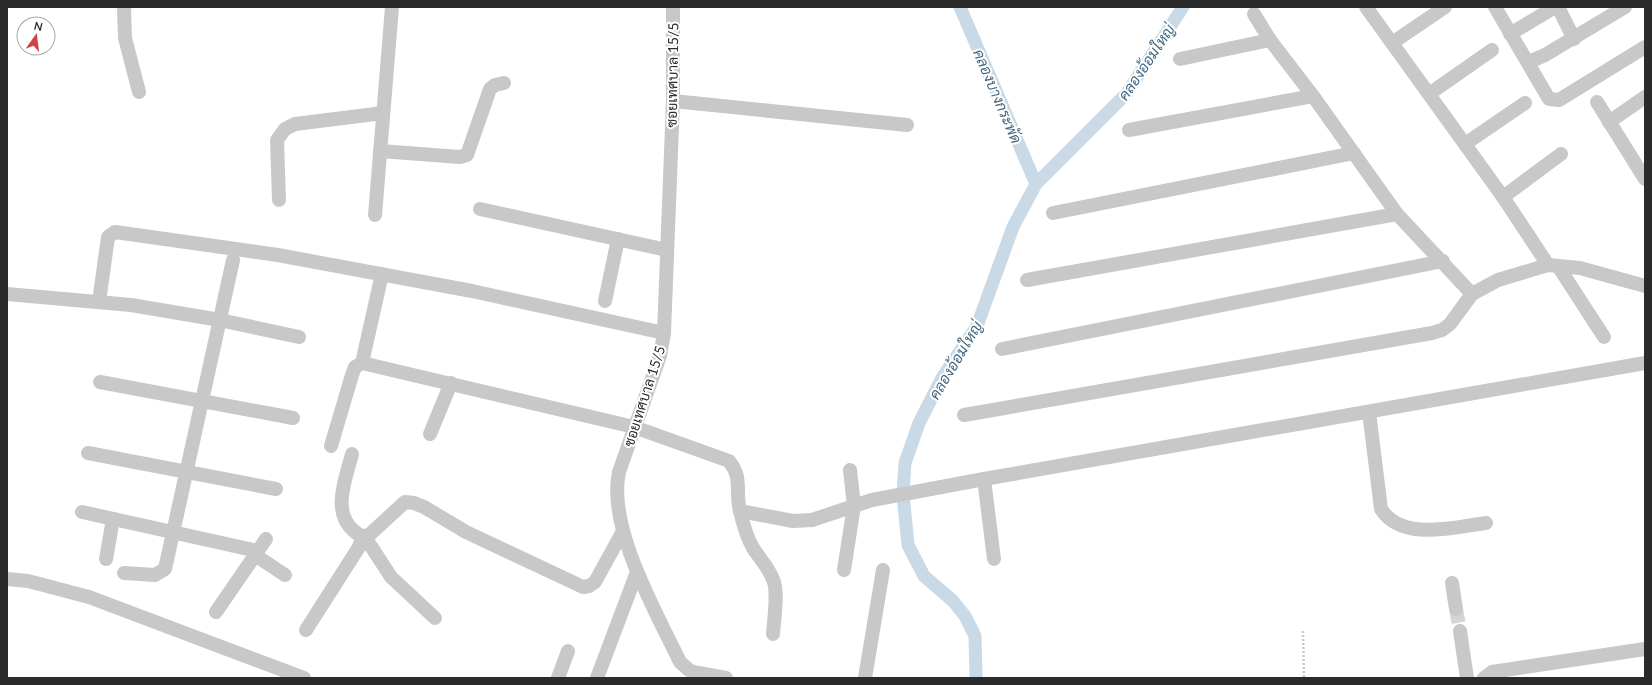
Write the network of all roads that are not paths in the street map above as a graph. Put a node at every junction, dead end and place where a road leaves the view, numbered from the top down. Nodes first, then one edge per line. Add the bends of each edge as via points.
1 (124, 7) edge
2 (392, 7) edge
3 (672, 7) edge
4 (1366, 7) edge
5 (1445, 7) edge
6 (1495, 7) edge
7 (1556, 7) edge
8 (1625, 7) edge
9 (1254, 14) dead end
10 (1510, 34) junction
11 (1574, 39) junction
12 (1270, 40) junction
13 (1392, 43) junction
14 (1645, 47) edge
15 (1492, 50) dead end
16 (1180, 59) dead end
17 (1529, 62) junction
18 (504, 83) dead end
19 (139, 92) dead end
20 (1429, 94) junction
21 (1313, 96) junction
22 (1645, 97) edge
23 (673, 101) junction
24 (1597, 102) dead end
25 (1525, 103) dead end
26 (383, 113) junction
27 (1609, 122) junction
28 (907, 125) dead end
29 (1129, 130) dead end
30 (1465, 144) junction
31 (380, 150) junction
32 (1354, 153) junction
33 (1561, 154) dead end
34 (1645, 178) edge
35 (1503, 197) junction
36 (279, 200) dead end
37 (480, 209) dead end
38 (1053, 213) dead end
39 (1397, 214) junction
40 (375, 215) dead end
41 (618, 239) junction
42 (667, 250) junction
43 (233, 260) dead end
44 (1443, 261) junction
45 (1553, 266) junction
46 (382, 274) junction
47 (1027, 280) dead end
48 (1645, 286) edge
49 (7, 294) edge
50 (1472, 294) junction
51 (605, 301) dead end
52 (99, 302) junction
53 (220, 320) junction
54 (664, 333) junction
55 (299, 337) dead end
56 (1604, 337) dead end
57 (1002, 349) dead end
58 (362, 363) junction
59 (1645, 363) edge
60 (100, 382) dead end
61 (450, 383) junction
62 (202, 401) junction
63 (1369, 412) junction
64 (964, 415) dead end
65 (293, 418) dead end
66 (634, 427) junction
67 (430, 434) dead end
68 (331, 446) dead end
69 (88, 453) dead end
70 (352, 454) dead end
71 (850, 470) dead end
72 (187, 472) junction
73 (984, 479) junction
74 (276, 489) dead end
75 (854, 506) junction
76 (740, 511) junction
77 (82, 512) dead end
78 (114, 519) junction
79 (1486, 523) dead end
80 (623, 531) junction
81 (174, 532) junction
82 (364, 536) junction
83 (266, 539) dead end
84 (256, 553) junction
85 (106, 559) dead end
86 (994, 559) dead end
87 (844, 570) dead end
88 (883, 570) dead end
89 (637, 572) junction
90 (124, 573) dead end
91 (285, 575) dead end
92 (7, 579) edge
93 (1452, 582) dead end
94 (1456, 609) tunnel mouth
95 (216, 612) dead end
96 (435, 618) dead end
97 (306, 630) dead end
98 (1460, 631) tunnel mouth
99 (773, 634) dead end
100 (1645, 649) edge
101 (568, 650) dead end
102 (304, 678) edge
103 (558, 678) edge
104 (596, 678) edge
105 (726, 678) edge
106 (864, 678) edge
107 (1467, 678) edge
108 (1484, 678) edge

1 - 19 street via 124,38
2 - 26 street
3 - 23 street, ซอยเทศบาล 15/5
4 - 13 street
5 - 13 street
6 - 10 street
7 - 10 street
7 - 11 street
8 - 11 street
9 - 12 street
10 - 17 street
11 - 17 street
12 - 16 street
12 - 21 street
13 - 20 street
14 - 17 street via 1559,100 1549,99
15 - 20 street
18 - 31 street via 490,89 467,155 460,157
20 - 30 street
21 - 29 street
21 - 32 street
22 - 27 street
23 - 28 street
23 - 42 street, ซอยเทศบาล 15/5
24 - 27 street
25 - 30 street
26 - 31 street
26 - 36 street via 295,124 285,129 277,140
27 - 34 street
30 - 35 street
31 - 40 street
32 - 38 street
32 - 39 street
33 - 35 street
35 - 45 street
37 - 41 street
39 - 44 street
39 - 47 street
41 - 42 street
41 - 51 street
42 - 54 street, ซอยเทศบาล 15/5
43 - 53 street
44 - 50 street
44 - 57 street
45 - 48 street via 1580,268
45 - 50 street via 1498,280
45 - 56 street
46 - 52 street via 278,255 115,232 108,237
46 - 54 street
46 - 58 street
49 - 52 street
50 - 64 street via 1450,324 1432,333
52 - 53 street
53 - 55 street
53 - 62 street
54 - 66 street, ซอยเทศบาล 15/5 via 660,356
58 - 61 street
58 - 68 street via 355,367 352,375
59 - 63 street
60 - 62 street
61 - 66 street
61 - 67 street
62 - 65 street
62 - 72 street
63 - 73 street
63 - 79 street via 1384,513 1393,521 1421,531
66 - 76 street via 729,461 736,470
66 - 80 street, ซอยเทศบาล 15/5 via 618,479 618,504
69 - 72 street
70 - 82 street via 341,505 342,515 357,534
71 - 75 street
72 - 74 street
72 - 81 street
73 - 75 street via 872,500
73 - 86 street
75 - 76 street via 812,520 793,521
75 - 87 street
76 - 99 street via 745,533 774,581
77 - 78 street
78 - 81 street
78 - 85 street
80 - 82 street via 595,582 583,587 466,532 424,507 410,502 406,502 368,536
80 - 89 street, ซอยเทศบาล 15/5
81 - 84 street
81 - 90 street via 162,572 152,576
82 - 96 street via 391,577
82 - 97 street
83 - 84 street
84 - 91 street
84 - 95 street
88 - 106 street
89 - 104 street
89 - 105 street, ซอยเทศบาล 15/5 via 680,662 693,672
92 - 102 street via 28,581 90,597
93 - 94 street
98 - 107 street
100 - 108 street via 1492,672
101 - 103 street

